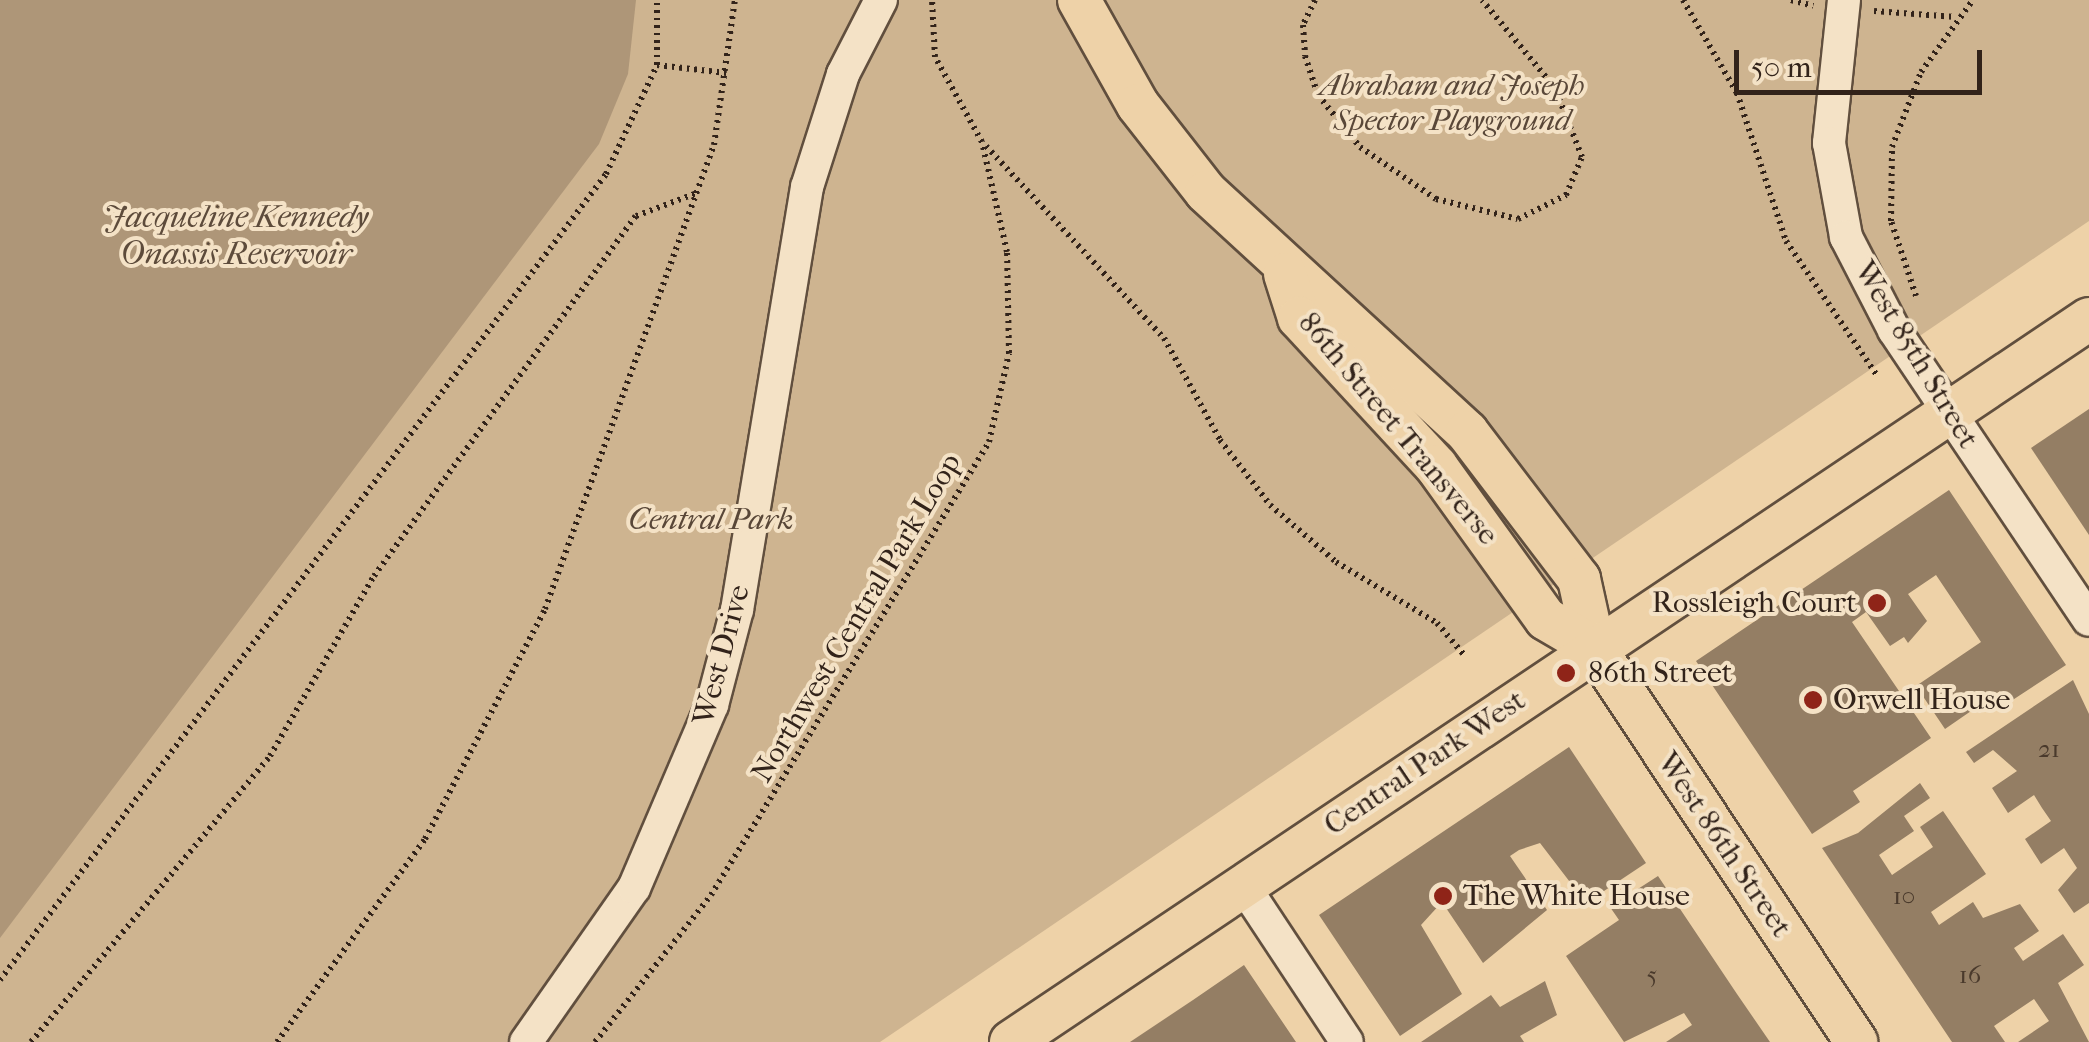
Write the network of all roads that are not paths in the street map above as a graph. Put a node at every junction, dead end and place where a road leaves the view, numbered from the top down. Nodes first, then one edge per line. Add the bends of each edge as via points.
1 (881, 0) edge
2 (1079, 0) edge
3 (1843, 6) edge
4 (2089, 319) edge
5 (1950, 414) junction
6 (2089, 620) edge
7 (1594, 647) junction
8 (1243, 886) junction
9 (526, 1042) edge
10 (1011, 1042) edge
11 (1347, 1042) edge
12 (1856, 1042) edge

1 - 9 street, West Drive via 842,74 807,186 737,610 712,705 634,888
2 - 7 main road, 86th Street Transverse via 1178,160 1285,274 1300,318 1436,466 1546,619
3 - 5 street, West 85th Street via 1830,105 1837,207 1875,298
4 - 5 main road, Central Park West
5 - 6 street, West 85th Street
5 - 7 main road, Central Park West
7 - 8 main road, Central Park West
7 - 12 main road, West 86th Street
8 - 10 main road, Central Park West
8 - 11 street

